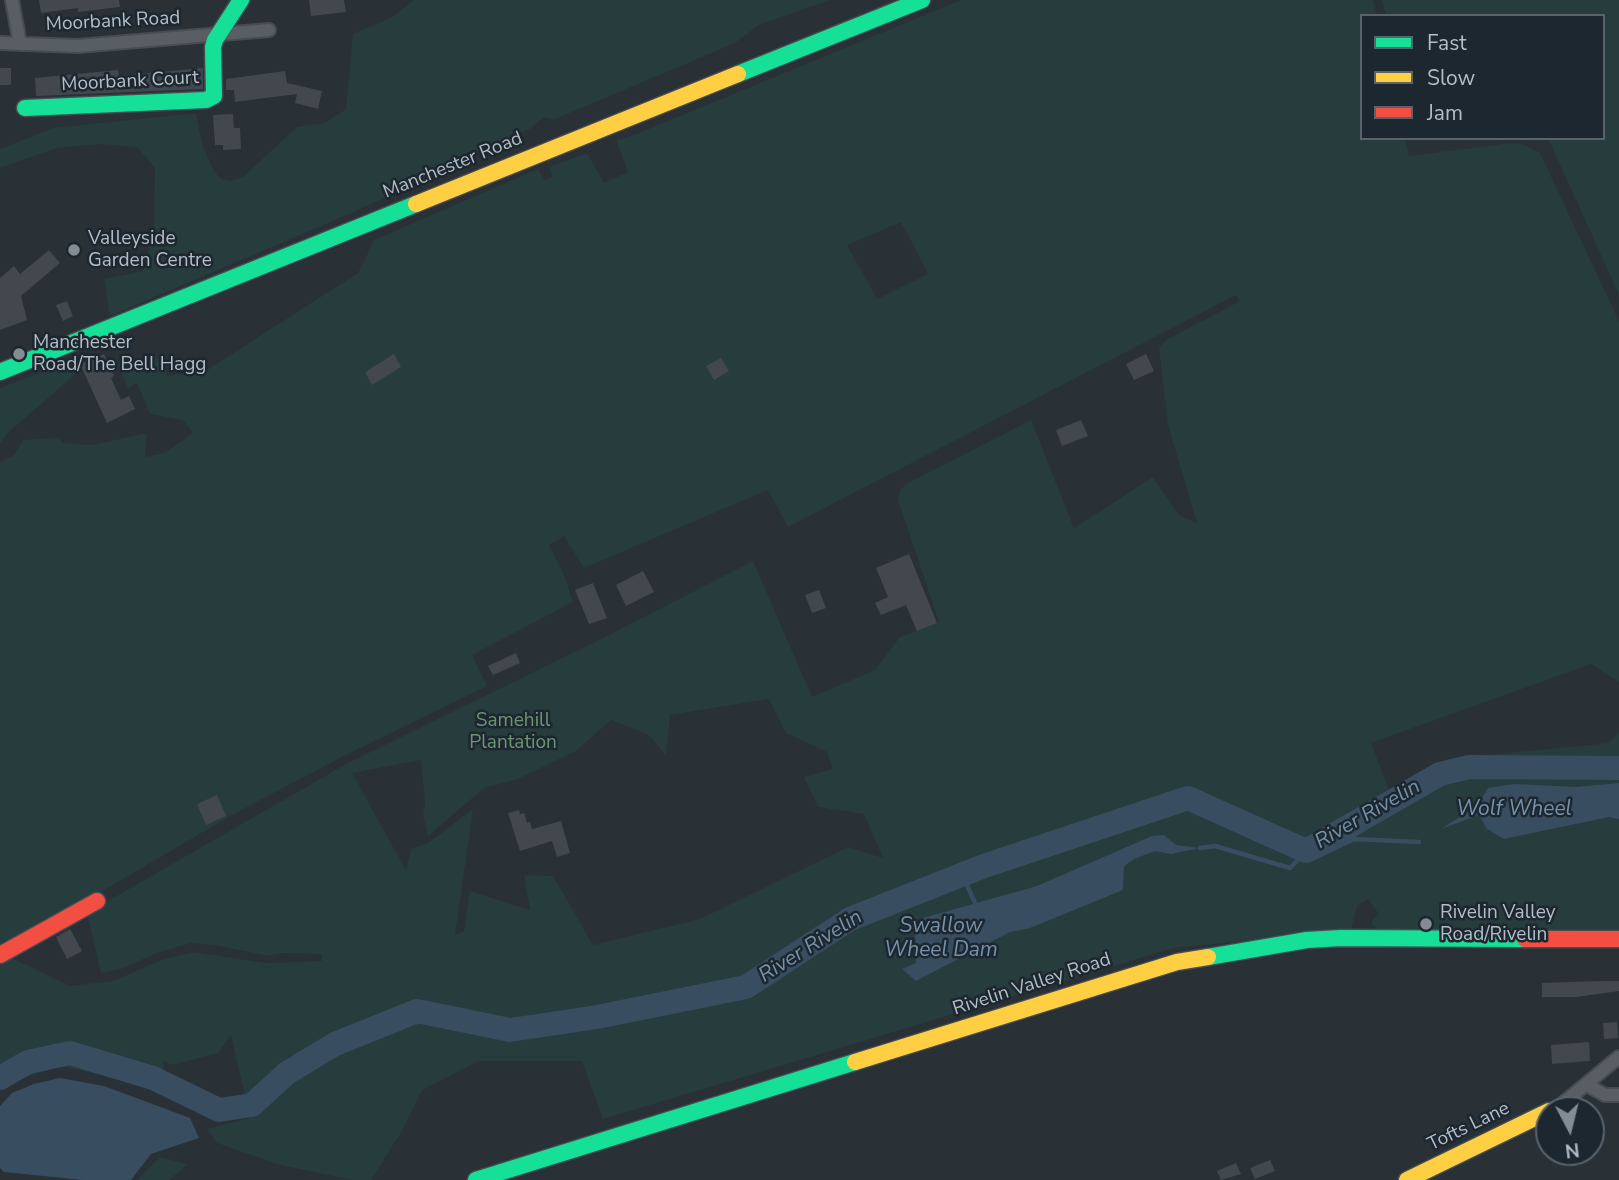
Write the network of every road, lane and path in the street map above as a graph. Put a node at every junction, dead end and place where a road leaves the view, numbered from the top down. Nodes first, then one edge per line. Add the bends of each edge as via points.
1 (12, 0) edge
2 (241, 0) edge
3 (922, 0) edge
4 (269, 30) dead end
5 (219, 34) junction
6 (0, 43) edge
7 (20, 44) junction
8 (26, 108) dead end
9 (0, 372) edge
10 (97, 901) dead end
11 (1619, 939) edge
12 (0, 955) edge
13 (1619, 1057) edge
14 (1587, 1085) junction
15 (1619, 1095) edge
16 (1571, 1096) edge
17 (1535, 1118) edge
18 (476, 1180) edge
19 (1407, 1180) edge

1 - 7 street
2 - 5 main road
3 - 9 main road, Manchester Road
4 - 5 street, Moorbank Road
5 - 7 street, Moorbank Road via 89,46
5 - 8 main road, Moorbank Court via 213,47 214,96 206,100
6 - 7 street, Moorbank Road
10 - 12 main road
11 - 18 main road, Rivelin Valley Road via 1341,938 1177,962
13 - 14 street, Tofts Lane
14 - 15 street
14 - 16 street, Tofts Lane
17 - 19 main road, Tofts Lane

